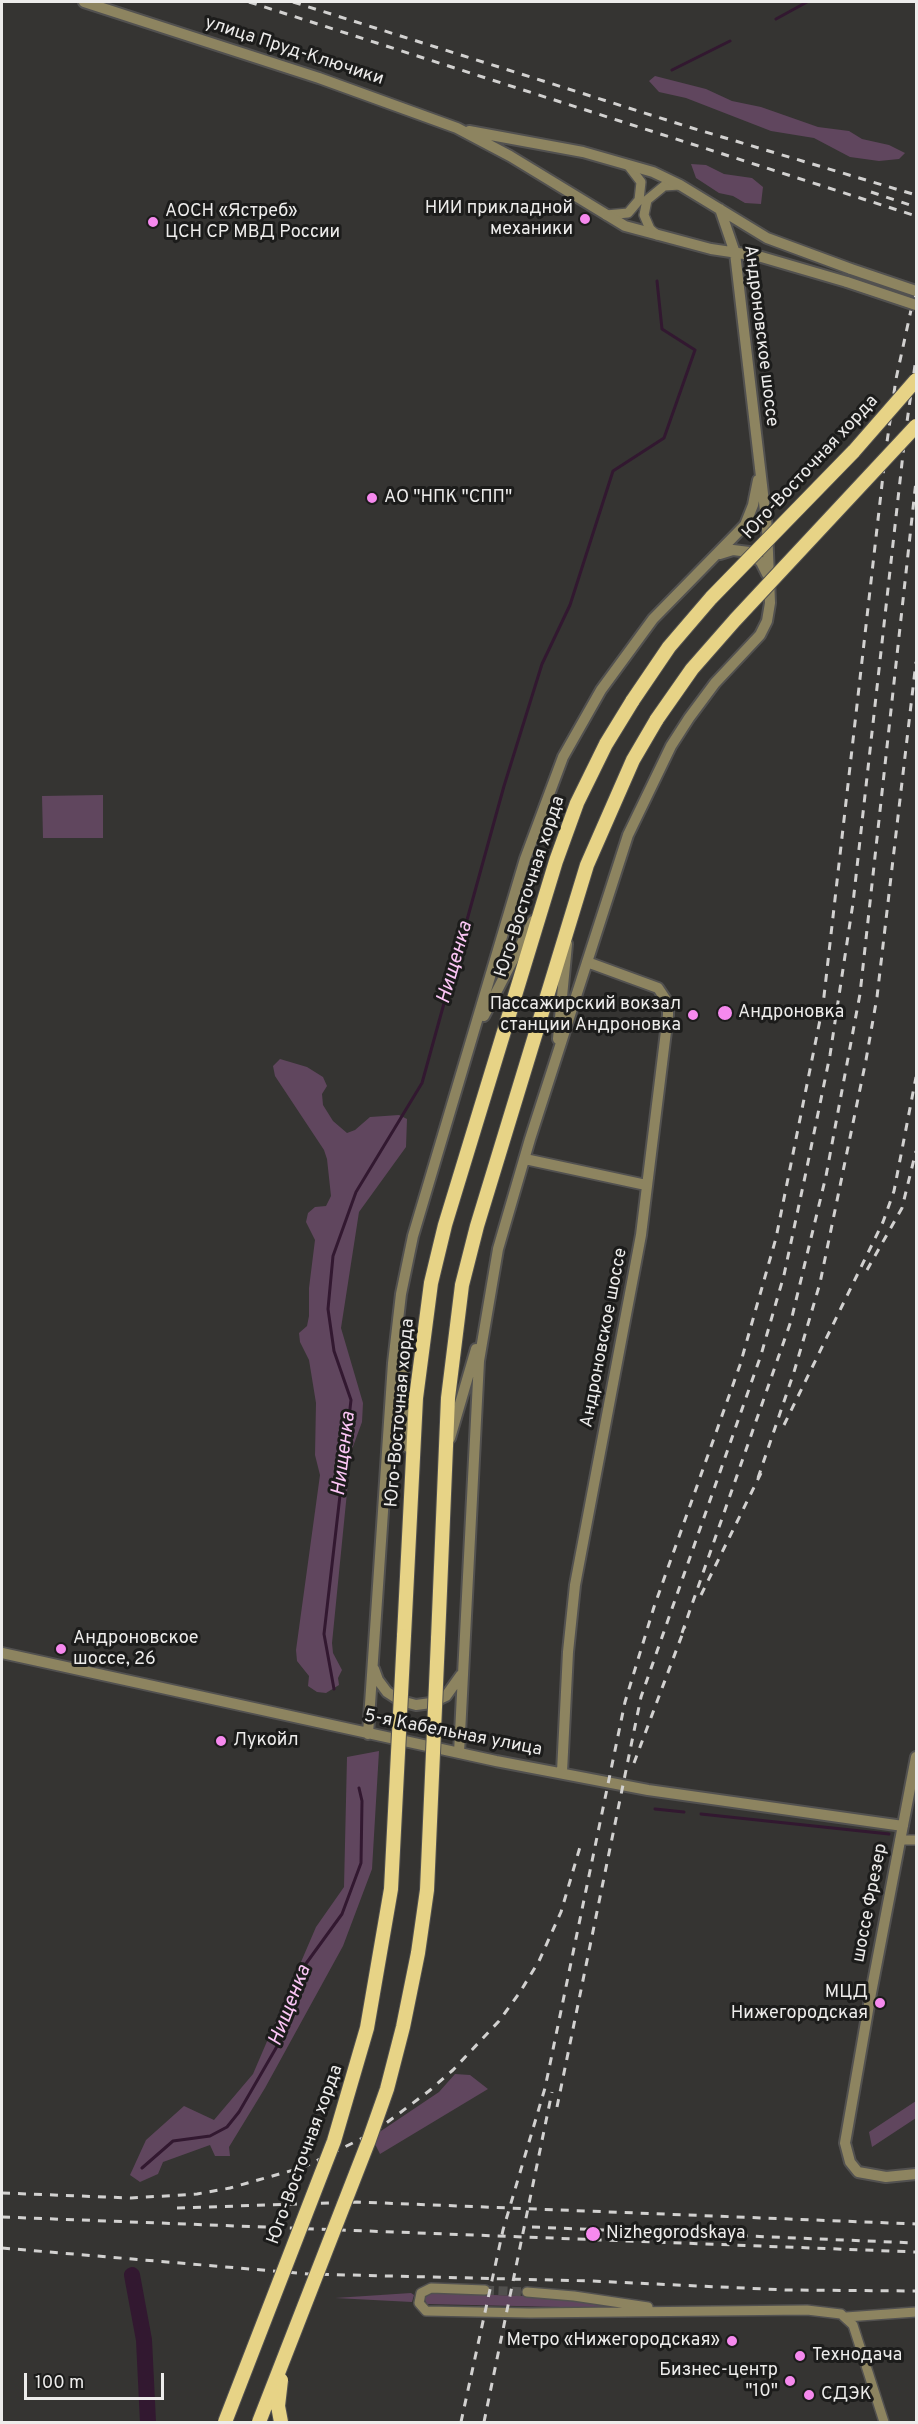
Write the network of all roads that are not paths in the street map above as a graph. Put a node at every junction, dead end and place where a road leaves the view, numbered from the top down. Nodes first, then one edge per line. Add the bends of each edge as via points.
1 (84, 2) edge
2 (457, 128) junction
3 (625, 162) junction
4 (680, 185) junction
5 (720, 209) junction
6 (604, 215) junction
7 (659, 237) junction
8 (735, 253) junction
9 (916, 291) edge
10 (916, 305) edge
11 (916, 380) edge
12 (916, 426) edge
13 (760, 468) junction
14 (715, 557) junction
15 (768, 577) junction
16 (544, 899) junction
17 (570, 921) junction
18 (587, 962) junction
19 (472, 1039) junction
20 (556, 1060) junction
21 (525, 1159) junction
22 (646, 1185) junction
23 (399, 1307) junction
24 (486, 1316) junction
25 (445, 1452) junction
26 (412, 1495) junction
27 (2, 1653) edge
28 (373, 1657) junction
29 (464, 1662) junction
30 (368, 1734) junction
31 (459, 1753) junction
32 (916, 1756) edge
33 (562, 1772) junction
34 (903, 1826) junction
35 (900, 1840) junction
36 (916, 1840) edge
37 (916, 2174) edge
38 (485, 2290) tunnel mouth
39 (527, 2292) tunnel mouth
40 (665, 2311) junction
41 (916, 2312) edge
42 (846, 2317) junction
43 (288, 2348) junction
44 (226, 2418) edge
45 (259, 2422) edge
46 (281, 2422) edge
47 (884, 2422) edge

1 - 2 street, улица Пруд-Ключики via 329,81
2 - 3 street, улица Пруд-Ключики
2 - 6 street, улица Пруд-Ключики
3 - 4 street, улица Пруд-Ключики
3 - 6 street via 640,182 639,200 628,213
4 - 5 street, улица Пруд-Ключики
4 - 7 street via 664,186 647,200 646,222
5 - 8 street, Андроновское шоссе
5 - 9 street, улица Пруд-Ключики, bridge via 767,238
6 - 7 street, улица Пруд-Ключики
7 - 8 street, улица Пруд-Ключики
8 - 10 street, улица Пруд-Ключики, bridge via 787,263
8 - 13 street, Андроновское шоссе
11 - 16 main road, Юго-Восточная хорда, bridge via 846,459 711,598 669,648 606,744 577,803
12 - 17 main road, bridge via 735,620 692,669 657,718 609,811
13 - 14 street via 745,525
13 - 15 street, Андроновское шоссе
14 - 15 street via 733,550 749,552 761,562
14 - 19 street via 679,590 627,652 563,757 525,859
15 - 18 street, Андроновское шоссе via 770,603 760,635 689,718 646,794 628,836
16 - 19 street
16 - 26 main road, Юго-Восточная хорда via 431,1282 416,1398
17 - 20 street
17 - 25 main road via 462,1286
18 - 20 street, Андроновское шоссе
18 - 22 street, Андроновское шоссе via 658,988 668,1003
19 - 23 street via 413,1236
20 - 21 street
21 - 22 street
21 - 24 street via 498,1249
22 - 33 street, Андроновское шоссе via 641,1235 575,1585
23 - 26 street
23 - 28 street
24 - 25 street
24 - 29 street via 479,1361
25 - 43 main road, bridge via 427,1890 418,1953 387,2089
26 - 44 main road, Юго-Восточная хорда, bridge via 391,1889 367,2028 334,2141
27 - 30 street, 5-я Кабельная улица
28 - 29 street via 382,1687 394,1697 416,1705 439,1700 452,1690
28 - 30 street
29 - 31 street
30 - 31 street, 5-я Кабельная улица
31 - 33 street, 5-я Кабельная улица
32 - 34 street, шоссе Фрезер
33 - 34 street, 5-я Кабельная улица via 648,1790
34 - 35 street, шоссе Фрезер
35 - 36 street
35 - 37 street, шоссе Фрезер via 845,2143 850,2162 858,2172 871,2176
38 - 40 street via 431,2288 421,2293 419,2303 426,2311
39 - 40 street via 623,2302
40 - 42 street via 824,2310
41 - 42 street
42 - 47 street via 855,2332
43 - 45 main road, bridge
43 - 46 main road, bridge via 279,2393

